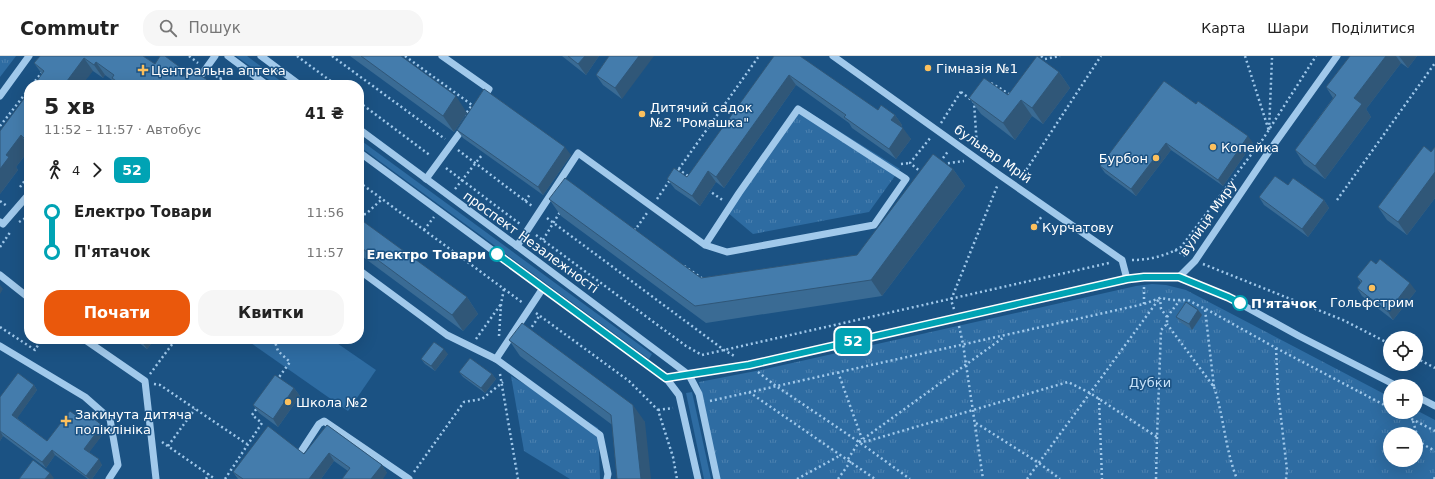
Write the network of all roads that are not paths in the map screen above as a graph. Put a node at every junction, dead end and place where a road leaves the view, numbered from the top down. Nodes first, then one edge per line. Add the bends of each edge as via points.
1 (29, 56) edge
2 (215, 56) edge
3 (228, 56) edge
4 (261, 56) edge
5 (442, 56) edge
6 (833, 56) edge
7 (1337, 56) edge
8 (198, 80) edge
9 (260, 80) edge
10 (293, 80) edge
11 (0, 96) edge
12 (481, 102) edge
13 (466, 118) edge
14 (364, 133) edge
15 (364, 156) edge
16 (426, 179) junction
17 (24, 200) edge
18 (1, 225) edge
19 (705, 245) junction
20 (517, 246) junction
21 (364, 274) edge
22 (0, 275) edge
23 (1179, 277) junction
24 (1127, 279) junction
25 (544, 288) junction
26 (24, 294) edge
27 (91, 344) edge
28 (0, 346) edge
29 (496, 359) junction
30 (689, 375) junction
31 (666, 378) junction
32 (1383, 379) edge
33 (1423, 400) edge
34 (1435, 406) edge
35 (302, 450) edge
36 (411, 476) edge
37 (108, 479) edge
38 (156, 479) edge
39 (607, 479) edge
40 (698, 479) edge
41 (717, 479) edge

1 - 11 street
2 - 8 street
3 - 9 street
4 - 10 street
5 - 12 street via 489,90
6 - 24 street, бульвар Мрій via 1122,260
7 - 23 street, вулиця Миру via 1195,261
13 - 16 street via 452,145
14 - 16 street, проспект Незалежності
15 - 25 street
16 - 20 street, проспект Незалежності
17 - 18 street
19 - 19 street via 728,252 874,225 906,179 798,109
19 - 20 street via 578,153
20 - 30 street, проспект Незалежності
21 - 29 street via 448,335
22 - 26 street
23 - 24 street
23 - 32 street via 1228,297
24 - 30 street via 749,365
25 - 29 street
25 - 31 street
27 - 38 street via 145,381
28 - 37 street via 85,397 110,419 118,465
29 - 39 street via 600,435
30 - 31 street
30 - 41 street via 699,394
31 - 40 street via 679,395
33 - 34 street
35 - 36 street via 319,424 324,421

